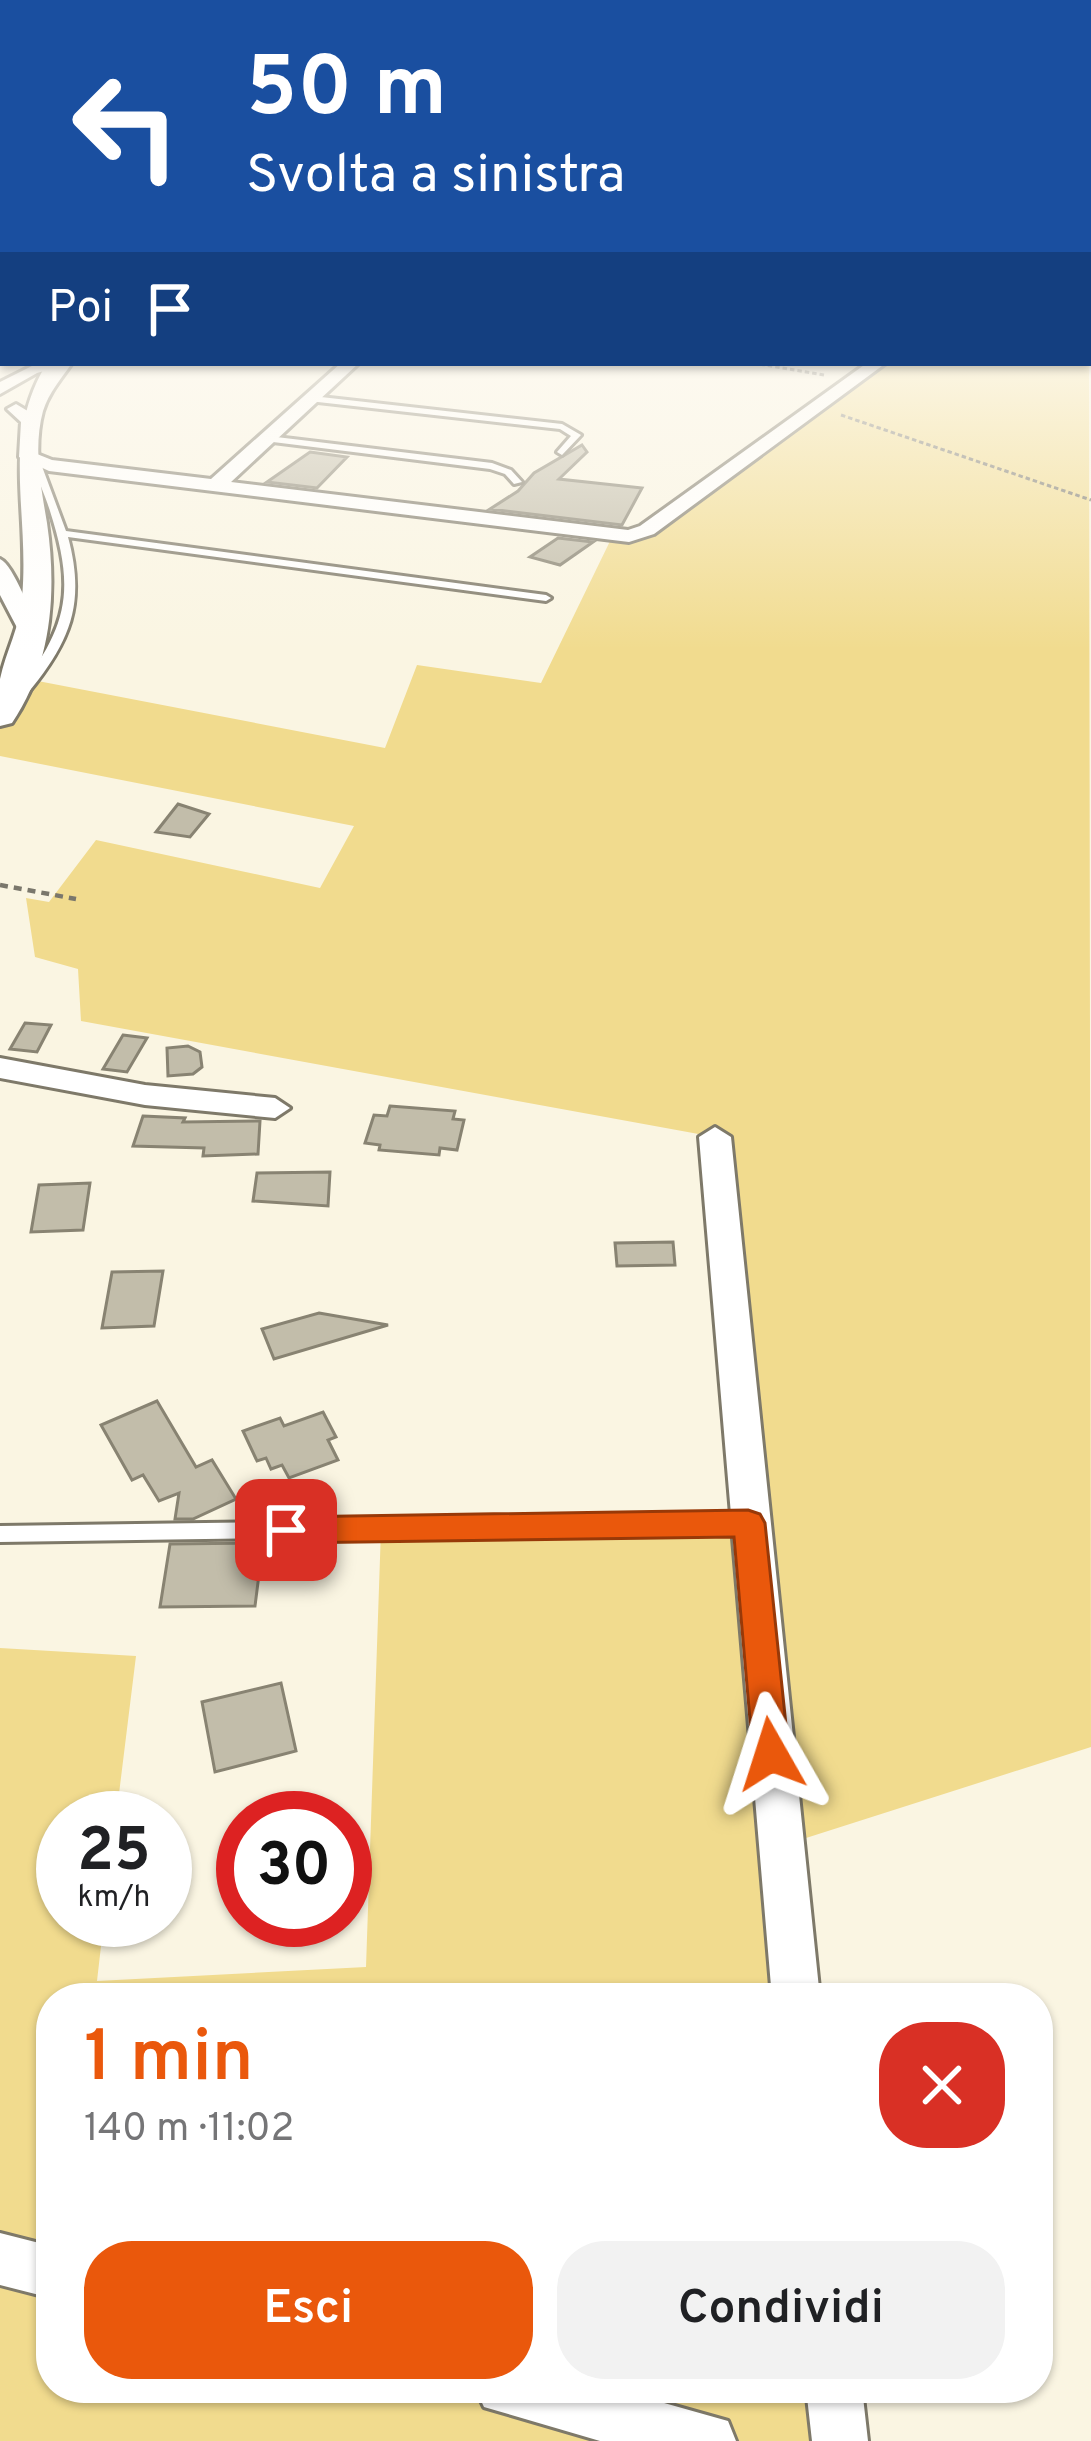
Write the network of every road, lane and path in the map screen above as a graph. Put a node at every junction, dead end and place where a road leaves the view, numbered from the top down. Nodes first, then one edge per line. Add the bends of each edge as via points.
1 (11, 424) edge
2 (28, 424) edge
3 (285, 424) edge
4 (534, 424) edge
5 (792, 424) edge
6 (866, 424) edge
7 (268, 439) junction
8 (562, 452) dead end
9 (34, 461) junction
10 (517, 482) dead end
11 (218, 484) junction
12 (1091, 500) edge
13 (60, 533) junction
14 (0, 565) edge
15 (546, 598) dead end
16 (32, 636) junction
17 (9, 671) edge
18 (1, 715) edge
19 (0, 885) edge
20 (76, 899) dead end
21 (0, 1068) edge
22 (275, 1108) dead end
23 (715, 1137) dead end
24 (748, 1523) junction
25 (0, 1534) edge
26 (794, 1983) edge
27 (0, 2259) edge
28 (36, 2268) edge
29 (561, 2403) edge
30 (836, 2403) edge
31 (708, 2441) edge
32 (840, 2441) edge

1 - 16 main road via 38,574
2 - 9 street via 26,452
3 - 7 street
4 - 8 lane via 577,435
5 - 11 street via 634,535
6 - 12 path
7 - 10 lane via 492,466
7 - 11 street
9 - 11 street
9 - 13 lane
13 - 15 lane
13 - 18 lane via 71,600 37,675
14 - 16 street
16 - 17 main road
17 - 18 main road
19 - 20 path
21 - 22 street
23 - 24 street
24 - 25 lane
24 - 26 street
27 - 28 street
29 - 31 street
30 - 32 street

